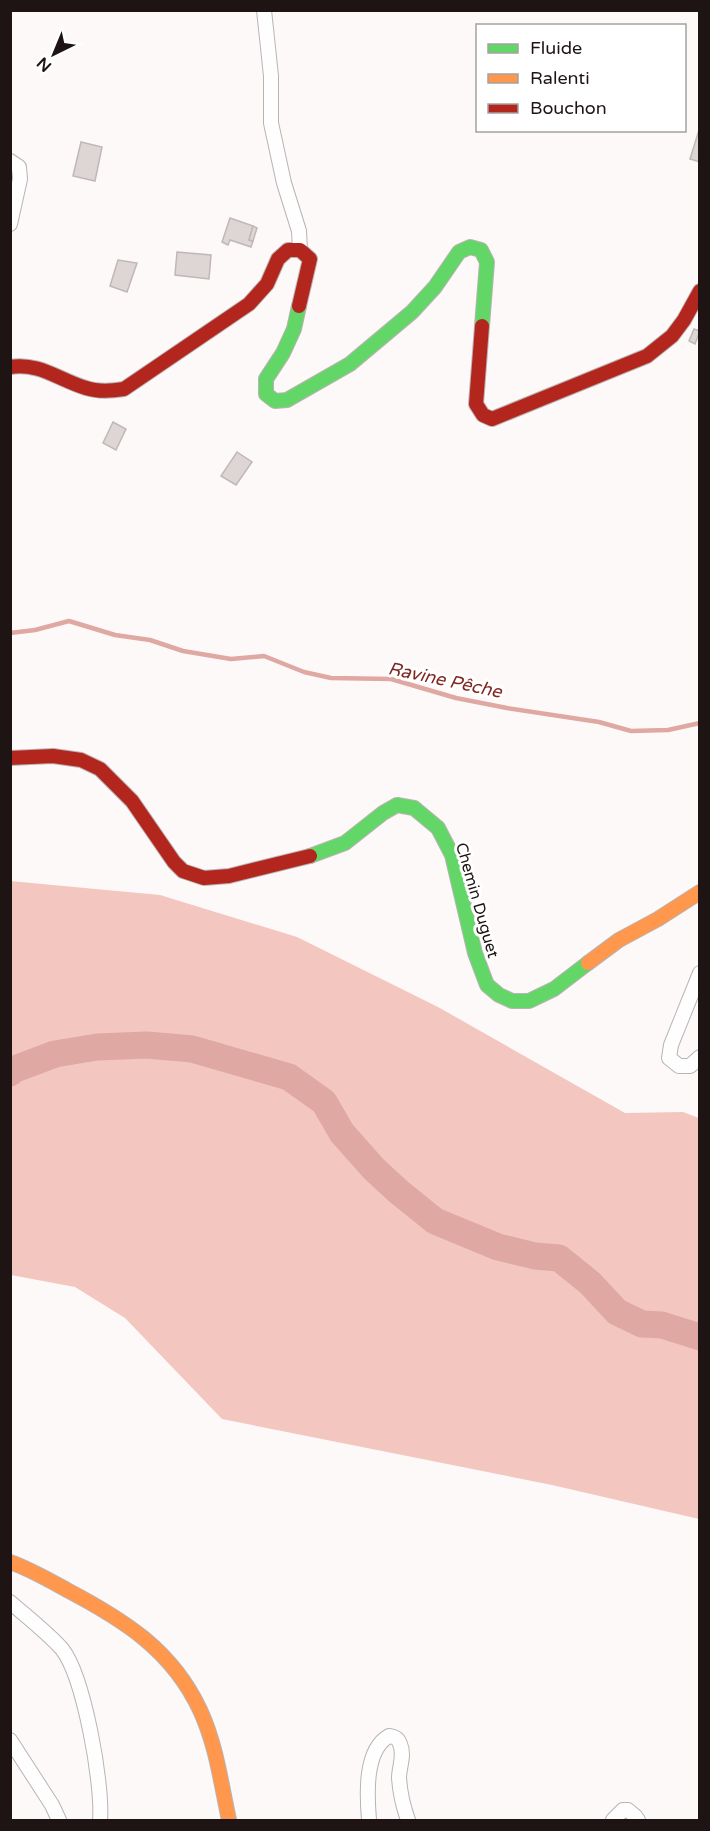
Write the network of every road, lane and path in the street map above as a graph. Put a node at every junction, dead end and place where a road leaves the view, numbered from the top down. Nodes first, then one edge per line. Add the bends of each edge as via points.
1 (264, 10) edge
2 (10, 161) edge
3 (10, 224) edge
4 (300, 250) junction
5 (699, 291) edge
6 (10, 367) edge
7 (10, 758) edge
8 (699, 892) edge
9 (699, 973) edge
10 (699, 1057) edge
11 (10, 1562) edge
12 (10, 1602) edge
13 (10, 1740) edge
14 (59, 1821) edge
15 (100, 1821) edge
16 (229, 1821) edge
17 (369, 1821) edge
18 (408, 1821) edge
19 (613, 1821) edge
20 (638, 1821) edge

1 - 4 street via 271,123 299,231
2 - 3 street via 19,167 21,179
4 - 5 street via 310,259 294,329 266,379 266,394 274,401 288,400 350,364 412,312 459,252 470,247 481,250 487,262 476,404 483,416 492,419 647,356 672,336
4 - 6 street via 288,250 278,260 267,284 249,304 123,389 87,388 22,364
7 - 8 street, Chemin Duguet via 53,756 81,760 100,769 132,801 174,862 183,871 204,878 229,876 312,855 345,843 398,805 414,808 438,828 452,855 475,953 487,985 512,1001 529,1001 554,989 619,940
9 - 10 street via 669,1058 679,1066 690,1066
11 - 16 street via 117,1619 152,1644 175,1668 200,1710
12 - 15 street via 62,1649 71,1664 97,1769
13 - 14 street
17 - 18 street via 367,1795 372,1758 379,1744 389,1736 399,1740 402,1747 400,1793
19 - 20 street via 623,1810

